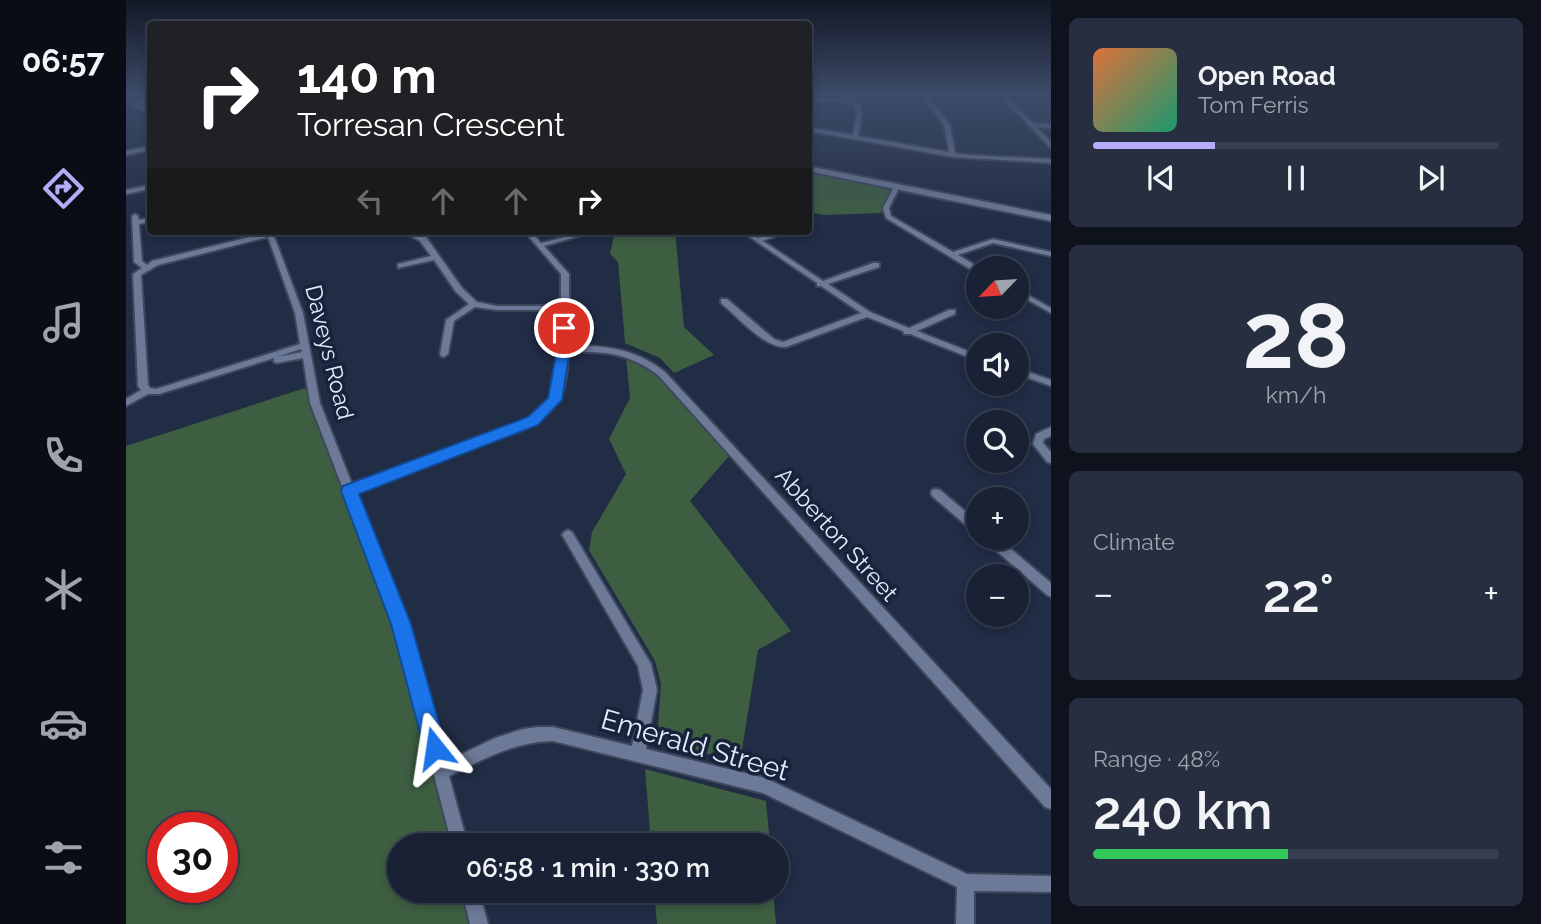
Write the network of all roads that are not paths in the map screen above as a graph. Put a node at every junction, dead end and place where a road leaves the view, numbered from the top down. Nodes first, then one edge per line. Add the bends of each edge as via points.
1 (861, 138) edge
2 (950, 138) edge
3 (147, 149) edge
4 (126, 153) edge
5 (953, 155) junction
6 (1051, 161) edge
7 (812, 169) edge
8 (897, 186) junction
9 (147, 188) edge
10 (126, 192) edge
11 (1051, 218) edge
12 (147, 220) edge
13 (268, 235) edge
14 (271, 235) edge
15 (414, 235) edge
16 (531, 235) edge
17 (577, 235) edge
18 (750, 235) edge
19 (774, 235) edge
20 (758, 240) junction
21 (540, 245) junction
22 (1051, 254) edge
23 (952, 255) junction
24 (436, 257) junction
25 (966, 263) edge
26 (876, 264) dead end
27 (401, 266) dead end
28 (146, 267) junction
29 (820, 284) junction
30 (1029, 298) edge
31 (724, 301) dead end
32 (474, 304) junction
33 (564, 308) junction
34 (1051, 311) edge
35 (952, 312) dead end
36 (867, 314) junction
37 (906, 332) junction
38 (564, 349) junction
39 (306, 350) junction
40 (444, 354) dead end
41 (966, 354) edge
42 (1029, 375) edge
43 (1051, 383) edge
44 (146, 391) junction
45 (126, 403) edge
46 (1051, 431) edge
47 (1051, 459) edge
48 (349, 491) junction
49 (936, 493) dead end
50 (966, 519) edge
51 (568, 535) dead end
52 (1003, 550) edge
53 (1051, 592) edge
54 (638, 753) junction
55 (442, 772) junction
56 (1051, 801) edge
57 (457, 833) edge
58 (966, 882) junction
59 (1051, 884) edge
60 (474, 903) edge
61 (479, 924) edge
62 (965, 924) edge

1 - 5 street
2 - 5 street
3 - 4 street
5 - 6 street
7 - 8 street
8 - 11 street
8 - 23 street via 886,208 888,217
9 - 10 street
12 - 28 street via 135,220 138,262
13 - 28 street
14 - 39 street, Daveys Road via 299,313
15 - 24 street via 423,239
16 - 21 street
17 - 21 street
18 - 20 street
19 - 20 street
20 - 29 street
21 - 33 street via 565,274
22 - 23 street via 993,242
23 - 25 street
24 - 27 street
24 - 32 street
26 - 29 street
28 - 44 street via 137,274
29 - 36 street
30 - 34 street
31 - 36 street via 771,341 783,345
32 - 33 street
32 - 40 street via 450,320
33 - 38 street
35 - 37 street
36 - 37 street
37 - 41 street
38 - 48 street via 555,400 533,421
38 - 56 street, Abberton Street via 608,348 649,362 662,373
39 - 44 street
39 - 48 street, Daveys Road via 315,403
42 - 43 street
44 - 45 street
46 - 47 street via 1040,437 1038,444
48 - 55 street, Daveys Road via 401,624
49 - 50 street
51 - 54 street via 645,664 650,690
52 - 53 street
54 - 55 street, Emerald Street via 532,733 506,740
54 - 58 street, Emerald Street via 765,786
55 - 57 street, Daveys Road
58 - 59 street, Emerald Street
58 - 62 street
60 - 61 street

